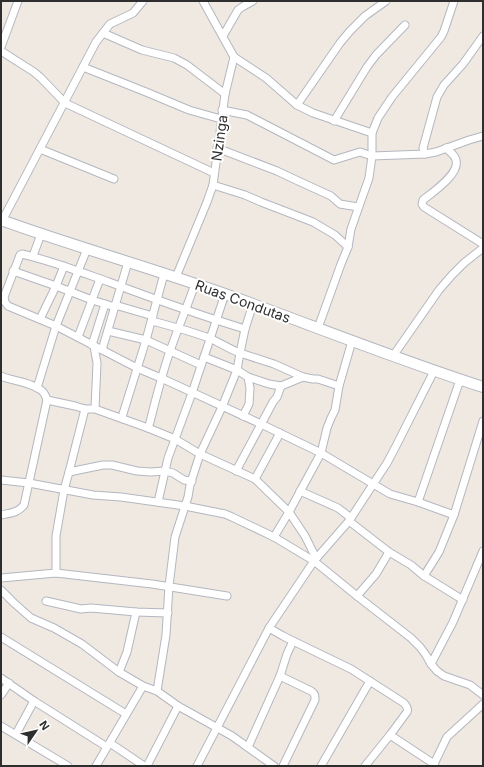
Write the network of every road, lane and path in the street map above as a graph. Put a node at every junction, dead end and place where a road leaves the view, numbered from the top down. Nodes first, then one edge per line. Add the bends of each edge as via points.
1 (18, 1) edge
2 (143, 1) edge
3 (253, 1) edge
4 (386, 1) edge
5 (454, 1) edge
6 (207, 3) edge
7 (404, 25) dead end
8 (103, 33) junction
9 (223, 36) junction
10 (483, 36) edge
11 (1, 47) edge
12 (1, 51) edge
13 (234, 57) junction
14 (83, 68) junction
15 (225, 94) junction
16 (65, 103) junction
17 (297, 105) junction
18 (222, 110) junction
19 (221, 119) junction
20 (334, 121) junction
21 (372, 133) junction
22 (483, 136) edge
23 (217, 148) junction
24 (446, 148) junction
25 (40, 149) junction
26 (425, 154) junction
27 (372, 156) junction
28 (214, 173) junction
29 (114, 178) dead end
30 (213, 185) junction
31 (358, 207) junction
32 (1, 221) edge
33 (41, 234) junction
34 (483, 244) edge
35 (348, 247) junction
36 (483, 248) edge
37 (87, 249) junction
38 (33, 256) junction
39 (128, 262) junction
40 (64, 266) junction
41 (14, 271) junction
42 (78, 271) junction
43 (164, 274) junction
44 (176, 277) junction
45 (100, 279) junction
46 (195, 284) junction
47 (56, 286) junction
48 (121, 287) junction
49 (70, 292) junction
50 (225, 294) junction
51 (92, 300) junction
52 (157, 300) junction
53 (105, 304) junction
54 (253, 304) junction
55 (115, 306) junction
56 (186, 310) junction
57 (152, 318) junction
58 (40, 319) junction
59 (216, 320) junction
60 (56, 326) junction
61 (179, 328) junction
62 (318, 328) junction
63 (245, 329) junction
64 (108, 331) junction
65 (78, 337) junction
66 (210, 339) junction
67 (146, 340) junction
68 (352, 340) junction
69 (93, 345) junction
70 (102, 350) junction
71 (170, 351) junction
72 (240, 353) junction
73 (394, 356) junction
74 (204, 357) junction
75 (201, 365) junction
76 (137, 368) junction
77 (237, 370) junction
78 (434, 371) junction
79 (1, 376) edge
80 (248, 377) junction
81 (303, 377) junction
82 (161, 378) junction
83 (460, 380) junction
84 (281, 386) junction
85 (339, 386) junction
86 (483, 387) edge
87 (37, 388) junction
88 (192, 393) junction
89 (47, 400) junction
90 (222, 407) junction
91 (96, 409) junction
92 (86, 410) junction
93 (243, 416) junction
94 (123, 419) junction
95 (483, 421) edge
96 (261, 424) junction
97 (148, 428) junction
98 (280, 434) junction
99 (175, 438) junction
100 (320, 453) junction
101 (200, 454) junction
102 (164, 471) junction
103 (236, 471) junction
104 (69, 472) junction
105 (255, 479) junction
106 (1, 480) edge
107 (192, 481) junction
108 (29, 483) junction
109 (373, 483) junction
110 (64, 490) junction
111 (300, 492) junction
112 (158, 502) junction
113 (418, 502) junction
114 (185, 506) junction
115 (289, 512) junction
116 (1, 515) edge
117 (454, 515) junction
118 (350, 519) junction
119 (274, 537) junction
120 (483, 551) edge
121 (389, 552) junction
122 (315, 559) junction
123 (56, 573) junction
124 (424, 576) junction
125 (1, 578) edge
126 (169, 586) junction
127 (1, 590) edge
128 (227, 596) dead end
129 (357, 596) junction
130 (463, 600) junction
131 (46, 601) dead end
132 (136, 612) junction
133 (168, 613) junction
134 (269, 628) junction
135 (1, 637) edge
136 (293, 641) junction
137 (431, 664) junction
138 (119, 672) junction
139 (280, 676) junction
140 (1, 678) edge
141 (370, 681) junction
142 (8, 683) junction
143 (143, 686) junction
144 (157, 691) junction
145 (1, 695) edge
146 (483, 695) edge
147 (34, 701) junction
148 (483, 704) edge
149 (178, 706) junction
150 (126, 714) junction
151 (1, 726) edge
152 (217, 727) junction
153 (16, 734) junction
154 (390, 735) junction
155 (108, 745) junction
156 (248, 747) junction
157 (434, 765) edge
158 (68, 766) edge
159 (96, 766) edge
160 (146, 766) edge
161 (196, 766) edge
162 (274, 766) edge
163 (283, 766) edge
164 (321, 766) edge
165 (365, 766) edge

1 - 11 street
2 - 8 street via 133,13 110,24
3 - 9 street via 238,10
4 - 17 street via 350,31
5 - 21 street via 441,37 392,97 378,118
6 - 9 street
7 - 20 street via 367,67
8 - 14 street
8 - 15 street via 142,50 174,58
9 - 13 street
10 - 26 street via 436,97 423,148
12 - 16 street via 34,72
13 - 15 street, Nzinga
13 - 17 street via 266,78
14 - 16 street
14 - 19 street via 189,110
15 - 18 street, Nzinga
16 - 25 street
16 - 28 street
17 - 20 street
18 - 19 street, Nzinga
18 - 27 street via 247,116 334,160 360,152
19 - 23 street, Nzinga
20 - 21 street
21 - 27 street
22 - 24 street
23 - 28 street, Nzinga
23 - 31 street via 277,171 331,196 340,204
24 - 26 street
24 - 34 street via 456,158 456,168 422,204
25 - 29 street
25 - 32 street
26 - 27 street
27 - 31 street via 369,178
28 - 30 street, Nzinga
30 - 35 street via 313,222
30 - 44 street, Nzinga
31 - 35 street
32 - 33 street, Ruas Condutas
33 - 37 street, Ruas Condutas
33 - 38 street
35 - 62 street
36 - 73 street via 452,275
37 - 39 street, Ruas Condutas
37 - 42 street
38 - 40 street
38 - 41 street via 20,254
39 - 43 street, Ruas Condutas
39 - 48 street
40 - 42 street
40 - 47 street
41 - 47 street
41 - 58 street via 4,296 5,302 8,306
42 - 45 street
42 - 49 street
43 - 44 street, Ruas Condutas
43 - 52 street
44 - 46 street, Ruas Condutas
45 - 48 street
45 - 51 street
46 - 50 street, Ruas Condutas
46 - 56 street
47 - 49 street
47 - 58 street
48 - 52 street
48 - 55 street
49 - 51 street
49 - 60 street
50 - 54 street, Ruas Condutas
50 - 59 street
51 - 53 street
51 - 65 street
52 - 56 street
52 - 57 street
53 - 55 street
53 - 69 street
54 - 62 street, Ruas Condutas
54 - 63 street
55 - 57 street
55 - 64 street
56 - 59 street
56 - 61 street
57 - 61 street
57 - 67 street
58 - 60 street
59 - 63 street
59 - 66 street
60 - 65 street
60 - 87 street
61 - 66 street
61 - 71 street
62 - 68 street, Ruas Condutas
63 - 72 street
64 - 67 street
64 - 70 street
65 - 69 street
66 - 72 street
66 - 74 street
67 - 71 street
67 - 76 street
68 - 73 street, Ruas Condutas
68 - 85 street
69 - 70 street
69 - 91 street via 97,363
70 - 76 street
71 - 75 street
71 - 82 street
72 - 77 street
72 - 81 street
73 - 78 street, Ruas Condutas
74 - 75 street
74 - 77 street
75 - 88 street
76 - 82 street
76 - 94 street
77 - 80 street
77 - 90 street
78 - 83 street, Ruas Condutas
78 - 109 street via 395,448
79 - 87 street
80 - 84 street
80 - 93 street via 249,404
81 - 84 street
81 - 85 street via 324,380
82 - 88 street
82 - 97 street
83 - 86 street, Ruas Condutas
83 - 113 street
84 - 96 street
85 - 100 street via 335,410
87 - 89 street
88 - 90 street
88 - 99 street
89 - 92 street
89 - 108 street
90 - 93 street
90 - 101 street
91 - 92 street
91 - 94 street
92 - 104 street
93 - 96 street
94 - 97 street
95 - 117 street
96 - 98 street
96 - 103 street
97 - 99 street
98 - 100 street
98 - 105 street
99 - 101 street
99 - 102 street
100 - 109 street
100 - 111 street
101 - 103 street
101 - 107 street
102 - 104 street via 151,472 108,464
102 - 107 street
102 - 112 street
103 - 105 street
104 - 110 street
105 - 115 street
106 - 108 street
107 - 114 street
108 - 110 street
108 - 116 street via 22,508
109 - 113 street via 390,494
109 - 118 street
110 - 112 street
110 - 123 street via 56,539
111 - 115 street
111 - 118 street via 338,508
112 - 114 street
113 - 117 street
114 - 119 street via 228,515
114 - 126 street via 175,537
115 - 119 street
115 - 122 street via 305,536
117 - 124 street via 439,552
118 - 121 street
118 - 122 street
119 - 122 street
120 - 130 street
121 - 124 street
121 - 129 street via 376,574
122 - 129 street
122 - 134 street
123 - 125 street
123 - 126 street
124 - 130 street
126 - 128 street
126 - 133 street
127 - 138 street via 31,618 82,644
129 - 137 street via 412,638
130 - 137 street
131 - 132 street via 81,609
132 - 133 street
132 - 138 street via 127,652
133 - 144 street
134 - 136 street
134 - 152 street
135 - 150 street
136 - 139 street
136 - 141 street
137 - 146 street via 444,676 470,685
138 - 143 street
139 - 156 street
139 - 163 street via 311,690 315,696
140 - 142 street
141 - 154 street via 407,706 407,712
141 - 164 street
142 - 145 street
142 - 147 street
143 - 144 street
143 - 150 street
144 - 149 street
147 - 153 street
147 - 155 street
148 - 157 street via 447,737
149 - 152 street
149 - 160 street
150 - 155 street
151 - 153 street
152 - 156 street
152 - 161 street
153 - 158 street
154 - 157 street
154 - 165 street
155 - 159 street
155 - 160 street
156 - 162 street

